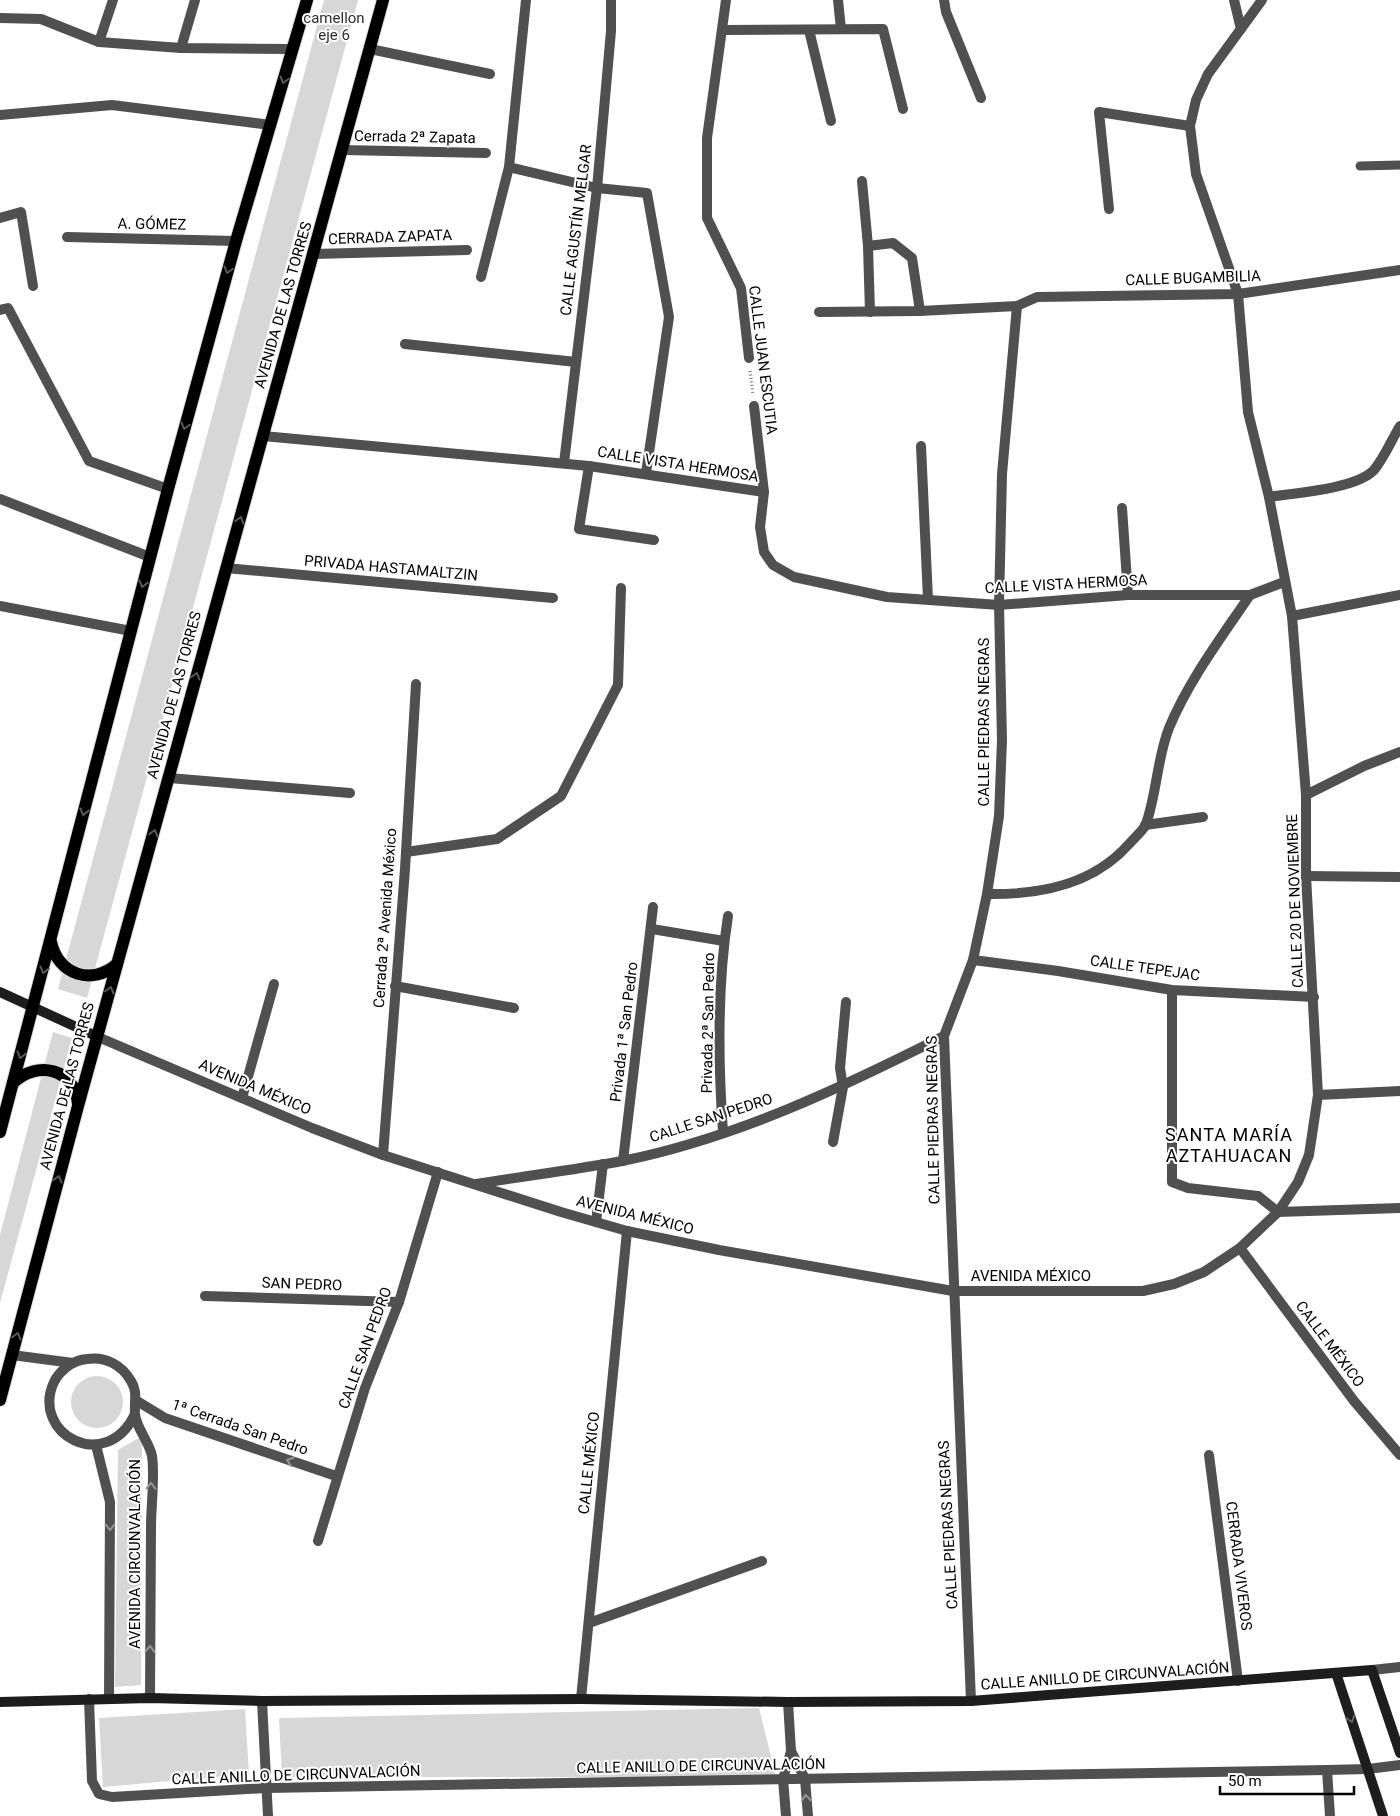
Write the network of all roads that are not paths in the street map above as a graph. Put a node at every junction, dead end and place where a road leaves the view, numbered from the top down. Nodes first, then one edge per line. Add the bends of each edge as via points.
1 (113, 0) edge
2 (195, 0) edge
3 (307, 0) edge
4 (383, 0) edge
5 (526, 0) edge
6 (611, 0) edge
7 (726, 0) edge
8 (838, 0) edge
9 (944, 0) edge
10 (1234, 0) edge
11 (1262, 0) edge
12 (0, 18) edge
13 (841, 29) junction
14 (1241, 29) junction
15 (724, 30) junction
16 (809, 30) junction
17 (99, 42) junction
18 (182, 48) junction
19 (293, 49) junction
20 (370, 50) junction
21 (490, 74) dead end
22 (981, 98) dead end
23 (902, 109) dead end
24 (0, 115) edge
25 (831, 121) dead end
26 (271, 124) junction
27 (1190, 126) junction
28 (343, 150) junction
29 (486, 153) dead end
30 (1400, 165) edge
31 (1360, 166) dead end
32 (509, 167) junction
33 (862, 181) dead end
34 (597, 188) junction
35 (1109, 209) dead end
36 (0, 218) edge
37 (67, 237) dead end
38 (236, 240) junction
39 (868, 246) junction
40 (467, 250) dead end
41 (314, 254) junction
42 (1400, 270) edge
43 (481, 276) dead end
44 (33, 286) dead end
45 (1238, 294) junction
46 (1017, 306) junction
47 (0, 310) edge
48 (920, 311) junction
49 (818, 312) dead end
50 (870, 312) junction
51 (405, 344) dead end
52 (749, 358) road end
53 (576, 362) junction
54 (754, 406) road end
55 (1400, 426) edge
56 (263, 436) junction
57 (921, 446) dead end
58 (564, 463) junction
59 (589, 466) junction
60 (646, 473) junction
61 (168, 489) junction
62 (764, 492) junction
63 (1269, 497) junction
64 (0, 499) edge
65 (1122, 508) dead end
66 (654, 540) dead end
67 (150, 556) junction
68 (226, 568) junction
69 (1284, 582) junction
70 (621, 588) dead end
71 (1128, 595) junction
72 (1250, 595) junction
73 (1400, 595) edge
74 (553, 598) dead end
75 (928, 600) junction
76 (0, 606) edge
77 (999, 606) junction
78 (1292, 616) junction
79 (132, 631) junction
80 (416, 684) dead end
81 (1400, 752) edge
82 (169, 778) junction
83 (350, 793) dead end
84 (1306, 794) junction
85 (1204, 817) dead end
86 (1146, 825) junction
87 (406, 852) junction
88 (1306, 876) junction
89 (1400, 877) edge
90 (987, 894) junction
91 (653, 907) dead end
92 (728, 916) dead end
93 (652, 929) junction
94 (724, 941) junction
95 (51, 942) junction
96 (973, 960) junction
97 (117, 964) junction
98 (274, 984) dead end
99 (395, 986) junction
100 (1172, 990) junction
101 (0, 992) edge
102 (1314, 997) junction
103 (846, 1002) dead end
104 (34, 1008) junction
105 (514, 1008) dead end
106 (944, 1036) junction
107 (98, 1037) junction
108 (13, 1082) junction
109 (843, 1087) junction
110 (1400, 1091) edge
111 (1318, 1095) junction
112 (242, 1098) junction
113 (78, 1106) junction
114 (0, 1132) edge
115 (723, 1132) junction
116 (834, 1142) dead end
117 (383, 1155) junction
118 (623, 1160) junction
119 (603, 1164) junction
120 (438, 1172) junction
121 (473, 1184) junction
122 (1400, 1208) edge
123 (1278, 1212) junction
124 (596, 1222) junction
125 (627, 1231) junction
126 (1240, 1248) junction
127 (953, 1291) junction
128 (204, 1296) dead end
129 (399, 1302) junction
130 (12, 1355) junction
131 (73, 1362) junction
132 (0, 1400) edge
133 (137, 1401) junction
134 (135, 1414) junction
135 (96, 1445) junction
136 (1210, 1455) dead end
137 (1400, 1455) edge
138 (336, 1476) junction
139 (318, 1541) dead end
140 (762, 1561) dead end
141 (589, 1623) junction
142 (1400, 1667) edge
143 (1372, 1670) junction
144 (1336, 1673) junction
145 (1238, 1682) junction
146 (150, 1698) junction
147 (89, 1699) junction
148 (109, 1699) junction
149 (581, 1699) junction
150 (262, 1701) junction
151 (971, 1701) junction
152 (0, 1702) edge
153 (788, 1702) junction
154 (791, 1751) junction
155 (1400, 1753) edge
156 (1400, 1765) edge
157 (1327, 1770) junction
158 (1368, 1770) junction
159 (783, 1779) junction
160 (805, 1779) junction
161 (266, 1788) junction
162 (268, 1816) edge
163 (786, 1816) edge
164 (808, 1816) edge
165 (1330, 1816) edge
166 (1383, 1816) edge

1 - 17 street
2 - 18 street
3 - 19 main road
4 - 20 main road, AVENIDA DE LAS TORRES
5 - 32 street
6 - 34 street, CALLE AGUSTÍN MELGAR
7 - 15 street, CALLE JUAN ESCUTIA
8 - 13 street
9 - 22 street
10 - 14 street
11 - 14 street
12 - 17 street via 41,19
13 - 16 street
13 - 23 street via 883,29
14 - 27 street via 1208,74 1196,100
15 - 16 street
15 - 52 street, CALLE JUAN ESCUTIA via 707,138 707,218 741,288
16 - 25 street
17 - 18 street
18 - 19 street
19 -> 26 main road
20 - 21 street
20 - 28 main road, AVENIDA DE LAS TORRES
24 - 26 street via 112,106
26 - 38 main road
27 - 35 street via 1099,112
27 - 45 street, CALLE 20 DE NOVIEMBRE via 1196,174
28 - 29 street, Cerrada 2ª Zapata
28 - 41 main road, AVENIDA DE LAS TORRES
30 - 31 lane
32 - 34 street
32 - 43 street
33 - 39 street
34 - 53 street, CALLE AGUSTÍN MELGAR
34 - 60 street via 647,193 669,317
36 - 44 street via 21,212
37 - 38 street, A. GÓMEZ
38 -> 61 main road
39 - 48 street via 892,243 912,258
39 - 50 street
40 - 41 street, CERRADA ZAPATA
41 - 56 main road, AVENIDA DE LAS TORRES
42 - 45 street, CALLE BUGAMBILIA
45 - 46 street, CALLE BUGAMBILIA via 1037,297
45 - 63 street, CALLE 20 DE NOVIEMBRE via 1248,412
46 - 48 street, CALLE BUGAMBILIA
46 - 77 street, CALLE PIEDRAS NEGRAS via 1002,474
47 - 61 street via 8,308 89,461
48 - 50 street, CALLE BUGAMBILIA
49 - 50 street, CALLE BUGAMBILIA
51 - 53 street
53 - 58 street, CALLE AGUSTÍN MELGAR
54 - 62 street, CALLE JUAN ESCUTIA
55 - 63 street via 1374,469 1364,477
56 - 58 street, CALLE VISTA HERMOSA
68 -> 56 main road, AVENIDA DE LAS TORRES
57 - 75 street
58 - 59 street, CALLE VISTA HERMOSA
59 - 60 street, CALLE VISTA HERMOSA
59 - 66 street via 579,529
60 - 62 street, CALLE VISTA HERMOSA
61 - 67 main road
62 - 75 street, CALLE VISTA HERMOSA via 760,527 764,552 773,565 794,577 887,597
63 - 69 street, CALLE 20 DE NOVIEMBRE
64 - 67 street
65 - 71 street
67 -> 79 main road
68 - 74 street, PRIVADA HASTAMALTZIN
82 -> 68 main road, AVENIDA DE LAS TORRES
69 - 72 street, CALLE VISTA HERMOSA
69 - 78 street, CALLE 20 DE NOVIEMBRE
70 - 87 street via 618,685 562,796 497,839
71 - 72 street, CALLE VISTA HERMOSA
71 - 77 street, CALLE VISTA HERMOSA
72 - 86 street via 1184,693 1168,730
73 - 78 street
75 - 77 street, CALLE VISTA HERMOSA
76 - 79 street
77 - 90 street, CALLE PIEDRAS NEGRAS via 1000,807
78 - 84 street, CALLE 20 DE NOVIEMBRE
79 -> 95 main road
80 - 87 street, Cerrada 2ª Avenida México
81 - 84 street
82 - 83 street
97 -> 82 main road, AVENIDA DE LAS TORRES
84 - 88 street, CALLE 20 DE NOVIEMBRE
85 - 86 street
86 - 90 street via 1102,868 1078,881 1047,890
87 - 99 street, Cerrada 2ª Avenida México
88 - 89 street
88 - 102 street, CALLE 20 DE NOVIEMBRE
90 - 96 street, CALLE PIEDRAS NEGRAS
91 - 93 street, Privada 1ª San Pedro
92 - 94 street, Privada 2ª San Pedro
93 - 94 street
93 - 118 street, Privada 1ª San Pedro
94 - 115 street, Privada 2ª San Pedro via 719,1076
95 - 97 main road via 61,964 74,974 93,976
95 -> 104 main road
96 - 100 street, CALLE TEPEJAC
96 - 106 street, CALLE PIEDRAS NEGRAS
107 -> 97 main road, AVENIDA DE LAS TORRES
98 - 112 street
99 - 105 street
99 - 117 street, Cerrada 2ª Avenida México
100 - 102 street, CALLE TEPEJAC
100 - 123 street via 1172,1182 1188,1188 1258,1196
101 - 104 street, AVENIDA MÉXICO
102 - 111 street, CALLE 20 DE NOVIEMBRE
103 - 109 street via 840,1068
104 - 107 street, AVENIDA MÉXICO
104 -> 108 main road
106 - 109 street, CALLE SAN PEDRO
106 - 127 street, CALLE PIEDRAS NEGRAS
107 - 112 street, AVENIDA MÉXICO
107 - 113 main road, AVENIDA DE LAS TORRES
108 - 113 main road via 36,1069 54,1071 69,1081
108 - 114 main road
109 - 115 street, CALLE SAN PEDRO
109 - 116 street
110 - 111 street
111 - 123 street, CALLE 20 DE NOVIEMBRE via 1309,1156 1298,1182
112 - 117 street, AVENIDA MÉXICO
130 -> 113 main road, AVENIDA DE LAS TORRES
115 - 118 street, CALLE SAN PEDRO
117 - 120 street, AVENIDA MÉXICO
118 - 119 street, CALLE SAN PEDRO
119 - 121 street, CALLE SAN PEDRO
119 - 124 street
120 - 121 street, AVENIDA MÉXICO
120 - 129 street, CALLE SAN PEDRO
121 - 124 street, AVENIDA MÉXICO
122 - 123 street
123 - 126 street, AVENIDA MÉXICO
124 - 125 street, AVENIDA MÉXICO
125 - 127 street, AVENIDA MÉXICO
125 - 141 street, CALLE MÉXICO
126 - 127 street, AVENIDA MÉXICO via 1204,1272 1174,1284 1143,1290
126 - 137 street, CALLE MÉXICO via 1354,1402
127 - 151 street, CALLE PIEDRAS NEGRAS
128 - 129 street, SAN PEDRO
129 - 138 street, CALLE SAN PEDRO via 365,1388
130 - 131 street
130 - 132 main road, AVENIDA DE LAS TORRES
131 - 133 street via 92,1358 120,1367 132,1382
131 - 135 street via 55,1381 50,1400 54,1420 71,1439
133 - 134 street
138 -> 133 street, 1ª Cerrada San Pedro via 165,1418
134 - 135 street via 120,1436
146 -> 134 street, AVENIDA CIRCUNVALACIÓN via 152,1456
135 -> 148 street, AVENIDA CIRCUNVALACIÓN via 110,1502
136 - 145 street, CERRADA VIVEROS
138 - 139 street, CALLE SAN PEDRO
140 - 141 street
141 - 149 street, CALLE MÉXICO
142 - 143 street
143 - 144 street, CALLE ANILLO DE CIRCUNVALACIÓN
143 - 155 street
144 - 145 street, CALLE ANILLO DE CIRCUNVALACIÓN
144 -> 158 street
145 - 151 street, CALLE ANILLO DE CIRCUNVALACIÓN
146 - 148 street, CALLE ANILLO DE CIRCUNVALACIÓN
146 - 150 street, CALLE ANILLO DE CIRCUNVALACIÓN
147 - 148 street, CALLE ANILLO DE CIRCUNVALACIÓN
147 - 152 street, CALLE ANILLO DE CIRCUNVALACIÓN
147 - 161 street, CALLE ANILLO DE CIRCUNVALACIÓN via 92,1780 99,1794 112,1797
149 - 150 street, CALLE ANILLO DE CIRCUNVALACIÓN
149 - 153 street, CALLE ANILLO DE CIRCUNVALACIÓN
150 - 161 street
151 - 153 street, CALLE ANILLO DE CIRCUNVALACIÓN
153 - 154 street
154 - 159 street
154 - 160 street
156 - 158 street, CALLE ANILLO DE CIRCUNVALACIÓN
157 - 158 street, CALLE ANILLO DE CIRCUNVALACIÓN
157 - 160 street, CALLE ANILLO DE CIRCUNVALACIÓN
157 - 165 street
158 - 166 street
159 - 160 street, CALLE ANILLO DE CIRCUNVALACIÓN
159 - 161 street, CALLE ANILLO DE CIRCUNVALACIÓN
159 - 163 street
164 -> 160 street
161 - 162 street

